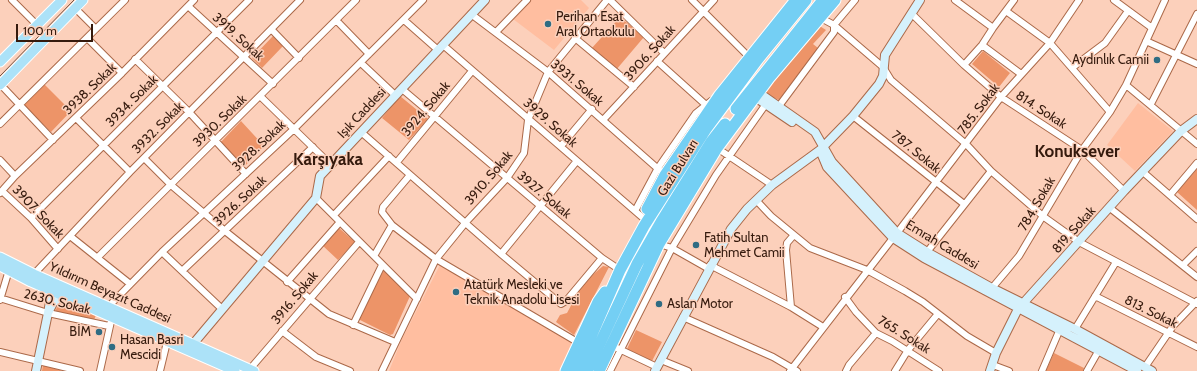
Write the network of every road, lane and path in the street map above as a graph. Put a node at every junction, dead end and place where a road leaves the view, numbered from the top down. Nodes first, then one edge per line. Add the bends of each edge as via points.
1 (12, 0) edge
2 (62, 0) edge
3 (83, 0) edge
4 (125, 0) edge
5 (194, 0) edge
6 (249, 0) edge
7 (300, 0) edge
8 (356, 0) edge
9 (485, 0) edge
10 (527, 0) edge
11 (608, 0) edge
12 (692, 0) edge
13 (714, 0) edge
14 (796, 0) edge
15 (806, 0) edge
16 (823, 0) edge
17 (836, 0) edge
18 (855, 0) edge
19 (920, 0) edge
20 (955, 0) edge
21 (1014, 0) edge
22 (1079, 0) edge
23 (1114, 0) edge
24 (1165, 0) edge
25 (420, 1) edge
26 (188, 6) junction
27 (75, 8) junction
28 (704, 11) junction
29 (1006, 11) junction
30 (1128, 11) junction
31 (471, 14) junction
32 (912, 14) junction
33 (1197, 14) edge
34 (821, 18) junction
35 (336, 20) junction
36 (404, 20) junction
37 (37, 25) junction
38 (834, 25) junction
39 (993, 28) junction
40 (1152, 28) junction
41 (96, 29) junction
42 (272, 30) junction
43 (217, 32) junction
44 (496, 32) junction
45 (87, 38) junction
46 (575, 38) junction
47 (1146, 41) junction
48 (1050, 42) junction
49 (982, 45) junction
50 (441, 48) junction
51 (664, 53) junction
52 (369, 54) junction
53 (1177, 54) junction
54 (245, 57) junction
55 (749, 57) junction
56 (299, 58) junction
57 (135, 59) junction
58 (657, 61) junction
59 (0, 62) edge
60 (361, 63) junction
61 (1197, 64) edge
62 (964, 66) junction
63 (883, 67) junction
64 (1073, 67) junction
65 (472, 71) junction
66 (548, 72) junction
67 (122, 73) junction
68 (1021, 74) junction
69 (0, 84) edge
70 (273, 84) junction
71 (1126, 85) junction
72 (162, 86) junction
73 (634, 87) junction
74 (402, 89) junction
75 (396, 95) junction
76 (757, 95) junction
77 (260, 96) junction
78 (719, 96) junction
79 (1001, 97) junction
80 (766, 104) junction
81 (1151, 104) junction
82 (19, 105) junction
83 (706, 105) junction
84 (779, 106) junction
85 (592, 109) junction
86 (189, 112) junction
87 (1110, 112) junction
88 (853, 116) junction
89 (434, 117) junction
90 (76, 118) junction
91 (1197, 119) edge
92 (528, 120) junction
93 (603, 120) junction
94 (0, 124) edge
95 (295, 128) junction
96 (1181, 131) junction
97 (361, 132) junction
98 (53, 140) junction
99 (215, 141) junction
100 (966, 144) junction
101 (1197, 144) edge
102 (104, 145) junction
103 (561, 146) junction
104 (313, 147) junction
105 (717, 148) junction
106 (822, 148) junction
107 (1082, 150) junction
108 (729, 155) junction
109 (390, 156) junction
110 (144, 158) junction
111 (0, 160) edge
112 (396, 162) junction
113 (576, 162) junction
114 (1197, 163) edge
115 (330, 164) junction
116 (662, 171) junction
117 (991, 171) junction
118 (130, 172) junction
119 (1143, 172) junction
120 (246, 174) junction
121 (410, 175) junction
122 (15, 176) junction
123 (507, 178) junction
124 (935, 182) junction
125 (171, 185) junction
126 (772, 185) junction
127 (1124, 191) junction
128 (1, 192) edge
129 (1170, 195) junction
130 (316, 198) junction
131 (756, 200) junction
132 (964, 204) junction
133 (540, 206) junction
134 (1110, 208) junction
135 (204, 212) junction
136 (639, 214) junction
137 (334, 215) junction
138 (1044, 217) junction
139 (31, 218) junction
140 (1197, 219) edge
141 (340, 222) junction
142 (466, 222) junction
143 (392, 225) junction
144 (225, 231) junction
145 (895, 235) junction
146 (70, 236) junction
147 (793, 236) junction
148 (359, 242) junction
149 (1079, 242) junction
150 (658, 244) junction
151 (632, 246) junction
152 (672, 248) junction
153 (58, 249) junction
154 (1197, 251) edge
155 (162, 252) junction
156 (927, 252) junction
157 (501, 254) junction
158 (374, 256) junction
159 (0, 257) edge
160 (98, 258) junction
161 (602, 258) junction
162 (436, 260) junction
163 (262, 261) junction
164 (1116, 262) junction
165 (637, 264) junction
166 (382, 265) junction
167 (1183, 265) junction
168 (0, 266) edge
169 (709, 267) junction
170 (9, 270) junction
171 (620, 270) junction
172 (867, 270) junction
173 (182, 271) junction
174 (34, 274) junction
175 (1197, 277) edge
176 (287, 282) junction
177 (130, 283) junction
178 (992, 288) junction
179 (60, 291) junction
180 (1095, 296) junction
181 (309, 298) junction
182 (845, 298) junction
183 (0, 299) edge
184 (416, 299) junction
185 (1196, 303) edge
186 (109, 306) junction
187 (791, 307) junction
188 (1022, 307) junction
189 (222, 310) junction
190 (48, 313) junction
191 (937, 315) junction
192 (112, 317) junction
193 (683, 317) junction
194 (353, 325) junction
195 (109, 326) junction
196 (823, 327) junction
197 (1060, 329) junction
198 (1075, 330) junction
199 (282, 331) junction
200 (876, 333) junction
201 (1168, 333) junction
202 (167, 342) junction
203 (395, 342) junction
204 (578, 343) junction
205 (193, 344) junction
206 (1197, 347) edge
207 (616, 348) junction
208 (908, 350) junction
209 (1099, 350) junction
210 (0, 352) edge
211 (996, 353) junction
212 (38, 362) junction
213 (658, 366) edge
214 (992, 368) edge
215 (1148, 369) edge
216 (252, 370) edge
217 (793, 370) edge
218 (936, 370) edge
219 (36, 371) edge
220 (80, 371) edge
221 (100, 371) edge
222 (160, 371) edge
223 (235, 371) edge
224 (350, 371) edge
225 (382, 371) edge
226 (566, 371) edge
227 (576, 371) edge
228 (587, 371) edge
229 (599, 371) edge
230 (610, 371) edge
231 (688, 371) edge
232 (846, 371) edge
233 (895, 371) edge
234 (1009, 371) edge
235 (1042, 371) edge
236 (1087, 371) edge
237 (1137, 371) edge

1 - 37 street
2 - 37 main road
3 - 27 main road
4 - 41 street
5 - 26 street, 3938. Sokak
6 - 43 street, 3934. Sokak
7 - 42 street, 3932. Sokak
8 - 35 street, 3930. Sokak
9 - 31 street, Işık Caddesi
10 - 44 street
11 - 46 street, 3910. Sokak
11 - 51 street
12 - 28 street
13 - 28 street, 3906. Sokak
14 - 55 highway
15 - 151 highway, Gazi Bulvarı via 706,129
16 - 165 highway, Gazi Bulvarı via 711,142
17 - 34 highway
18 - 38 street
19 - 32 street
20 - 39 street
21 - 29 street
22 - 48 street, 785. Sokak
23 - 30 street
24 - 40 street, 784. Sokak
25 - 36 street, 3928. Sokak
26 - 43 street, 3919. Sokak
26 - 57 street, 3938. Sokak
27 - 41 street
27 - 69 main road
28 - 51 street, 3906. Sokak
28 - 55 street
29 - 39 street
29 - 48 street
30 - 40 street
30 - 64 street via 1105,43
31 - 44 street, 3931. Sokak
31 - 50 street, Işık Caddesi
32 - 62 street, 814. Sokak
32 - 63 street via 885,55
33 - 53 street
34 - 38 street
34 - 76 highway
35 - 52 street
35 - 56 street, 3930. Sokak
36 - 50 street, 3929. Sokak
36 - 52 street, 3928. Sokak
37 - 59 main road
38 - 63 street
38 - 84 street via 834,32
39 - 49 street
40 - 47 street, 784. Sokak
41 - 45 street
42 - 54 street, 3932. Sokak
42 - 56 street
43 - 54 street, 3919. Sokak
43 - 72 street, 3934. Sokak
44 - 66 street, 3931. Sokak
45 - 67 street
45 - 82 street
46 - 66 street, 3910. Sokak
46 - 73 street
47 - 53 street
47 - 71 street, 784. Sokak
48 - 64 street
48 - 68 street, 785. Sokak
49 - 62 street
49 - 68 street
50 - 65 street, 3929. Sokak
50 - 74 street, Işık Caddesi
51 - 58 street, 3906. Sokak
52 - 60 street, 3928. Sokak
53 - 61 street
53 - 81 street
54 - 70 street, 3919. Sokak
54 - 86 street, 3932. Sokak
55 - 78 highway
56 - 70 street, 3930. Sokak
57 - 67 street, 3938. Sokak
57 - 72 street
58 - 73 street, 3906. Sokak
58 - 83 street
60 - 75 street
60 - 95 street, 3928. Sokak
62 - 79 street, 814. Sokak
63 - 88 street via 883,76 879,84
63 - 100 street via 891,80
64 - 87 street
65 - 89 street, 3924. Sokak
65 - 92 street, 3929. Sokak
66 - 85 street, 3931. Sokak
66 - 92 street, 3910. Sokak
67 - 90 street, 3938. Sokak
68 - 79 street, 785. Sokak
69 - 82 street
70 - 77 street, 3930. Sokak
71 - 81 street
71 - 87 street, 784. Sokak
72 - 86 street
72 - 102 street, 3934. Sokak
73 - 93 street, 3906. Sokak
74 - 75 street, Işık Caddesi
74 - 89 street, 3927. Sokak
75 - 97 street, Işık Caddesi
76 - 80 street, Emrah Caddesi
76 - 84 street, Emrah Caddesi
76 - 105 highway
77 - 95 street
77 - 99 street, 3930. Sokak
78 - 83 street
78 - 116 highway
79 - 100 street, 785. Sokak
79 - 107 street, 814. Sokak
80 - 106 street, Emrah Caddesi via 810,136
80 - 108 street
81 - 96 street
82 - 94 street
82 - 98 street
83 - 116 street via 696,113
84 - 106 street, Emrah Caddesi via 814,132
85 - 93 street, 3931. Sokak
85 - 103 street
86 - 99 street
86 - 110 street, 3932. Sokak
87 - 107 street, 784. Sokak
88 - 106 street
88 - 124 street, 787. Sokak
89 - 112 street, 3924. Sokak
89 - 123 street, 3927. Sokak
90 - 98 street, 3938. Sokak
90 - 102 street
91 - 96 street, 819. Sokak
92 - 103 street, 3929. Sokak
92 - 123 street, 3910. Sokak via 524,154
93 - 116 street, 3931. Sokak
95 - 104 street
95 - 120 street, 3928. Sokak
96 - 101 street
96 - 119 street, 819. Sokak
97 - 109 street
97 - 115 street, Işık Caddesi
98 - 122 street, 3938. Sokak
99 - 120 street
99 - 125 street, 3930. Sokak
100 - 117 street
100 - 124 street, 785. Sokak
102 - 118 street
102 - 139 street, 3934. Sokak
103 - 113 street, 3929. Sokak
104 - 115 street
104 - 144 street, 3926. Sokak
105 - 108 street
105 - 150 highway
106 - 126 street
106 - 145 street, Emrah Caddesi
107 - 127 street, 814. Sokak
107 - 138 street, 784. Sokak
108 - 126 street
108 - 152 street
109 - 112 street
109 - 137 street
110 - 118 street, 3932. Sokak
110 - 125 street
111 - 122 street
112 - 121 street
113 - 133 street
113 - 136 street, 3929. Sokak
114 - 129 street
115 - 130 street, Işık Caddesi via 320,176
116 - 136 highway
117 - 132 street
117 - 138 street
118 - 146 street, 3932. Sokak
119 - 127 street, 819. Sokak
119 - 129 street
120 - 135 street, 3928. Sokak
121 - 142 street
121 - 143 street via 383,207 382,212
122 - 128 street, 3938. Sokak
123 - 133 street, 3927. Sokak
123 - 142 street, 3910. Sokak
124 - 132 street, 787. Sokak
124 - 145 street, 785. Sokak
125 - 135 street
125 - 160 street, 3930. Sokak
126 - 131 street
127 - 134 street, 819. Sokak
128 - 139 street, 3907. Sokak
129 - 140 street
130 - 137 street
130 - 163 street
131 - 147 street
131 - 169 street via 731,229
132 - 156 street
133 - 157 street
133 - 161 street, 3927. Sokak
134 - 149 street, 819. Sokak
134 - 167 street
135 - 144 street
135 - 155 street, 3928. Sokak
136 - 151 highway
137 - 141 street
138 - 149 street
138 - 178 street, 784. Sokak via 1019,256
139 - 153 street, 3907. Sokak
141 - 148 street
141 - 176 street
142 - 157 street
142 - 162 street, 3910. Sokak
143 - 158 street
143 - 162 street
144 - 163 street
144 - 173 street, 3926. Sokak
145 - 156 street, Emrah Caddesi
145 - 172 street, 785. Sokak
145 - 188 street, Emrah Caddesi via 924,258
146 - 153 street, 3932. Sokak
146 - 160 street
147 - 172 street via 810,248
147 - 187 street via 787,243 786,250
148 - 158 street
148 - 181 street, 3916. Sokak
149 - 164 street
149 - 188 street, 819. Sokak
150 - 152 street
150 - 207 highway
151 - 171 highway, Gazi Bulvarı
152 - 169 street
152 - 207 street
153 - 174 street, 3932. Sokak
154 - 167 street
155 - 173 street
155 - 177 street, 3928. Sokak
156 - 178 street, Emrah Caddesi
157 - 161 street via 561,304
158 - 166 street
159 - 174 main road, Yıldırım Beyazıt Caddesi
160 - 177 street
161 - 171 street, 3927. Sokak
162 - 184 street, 3910. Sokak
162 - 204 street
163 - 176 street
163 - 189 street
164 - 180 street
164 - 185 street
165 - 207 highway
165 - 228 highway, Gazi Bulvarı
166 - 184 street
166 - 194 street
167 - 175 street
168 - 170 main road, Yıldırım Beyazıt Caddesi
169 - 187 street
169 - 193 street
170 - 179 main road, Yıldırım Beyazıt Caddesi
170 - 183 street
171 - 204 highway via 598,302
171 - 227 highway, Gazi Bulvarı
172 - 182 street, 785. Sokak
172 - 191 street via 923,302
173 - 189 street
174 - 179 main road, Yıldırım Beyazıt Caddesi
176 - 181 street
177 - 186 street, 3928. Sokak
178 - 188 street, Emrah Caddesi
179 - 186 main road, Yıldırım Beyazıt Caddesi
179 - 190 street via 51,296
179 - 192 main road, Yıldırım Beyazıt Caddesi
180 - 198 street
180 - 201 street, 813. Sokak
181 - 194 street via 329,314
181 - 199 street, 3916. Sokak
182 - 196 street, 785. Sokak
182 - 200 street, 765. Sokak
183 - 190 street, 2630. Sokak
184 - 203 street, 3910. Sokak
185 - 201 street
186 - 205 main road, Yıldırım Beyazıt Caddesi
187 - 196 street
188 - 197 street, Emrah Caddesi
188 - 198 street, Emrah Caddesi
188 - 211 street, 819. Sokak
189 - 205 street
190 - 195 street, 2630. Sokak
190 - 212 street
191 - 208 street
191 - 211 street
192 - 195 street
192 - 202 main road, Yıldırım Beyazıt Caddesi
193 - 213 street
193 - 217 street
194 - 203 street
195 - 221 street
196 - 217 street, 785. Sokak
197 - 209 street, Emrah Caddesi
197 - 235 street
198 - 215 street, Emrah Caddesi
199 - 216 street, 3916. Sokak
199 - 224 street via 316,357
200 - 208 street, 765. Sokak
200 - 232 street
201 - 206 street, 813. Sokak
201 - 215 street
202 - 222 street
202 - 223 main road, Yıldırım Beyazıt Caddesi
203 - 225 street, 3910. Sokak
204 - 226 highway
205 - 216 main road, Yıldırım Beyazıt Caddesi
207 - 213 street
207 - 229 highway
207 - 230 street
208 - 218 street, 765. Sokak
208 - 233 street
209 - 236 street
209 - 237 street, Emrah Caddesi
210 - 212 street
211 - 214 street, 819. Sokak
212 - 219 street
212 - 220 street
213 - 231 street
214 - 234 street

